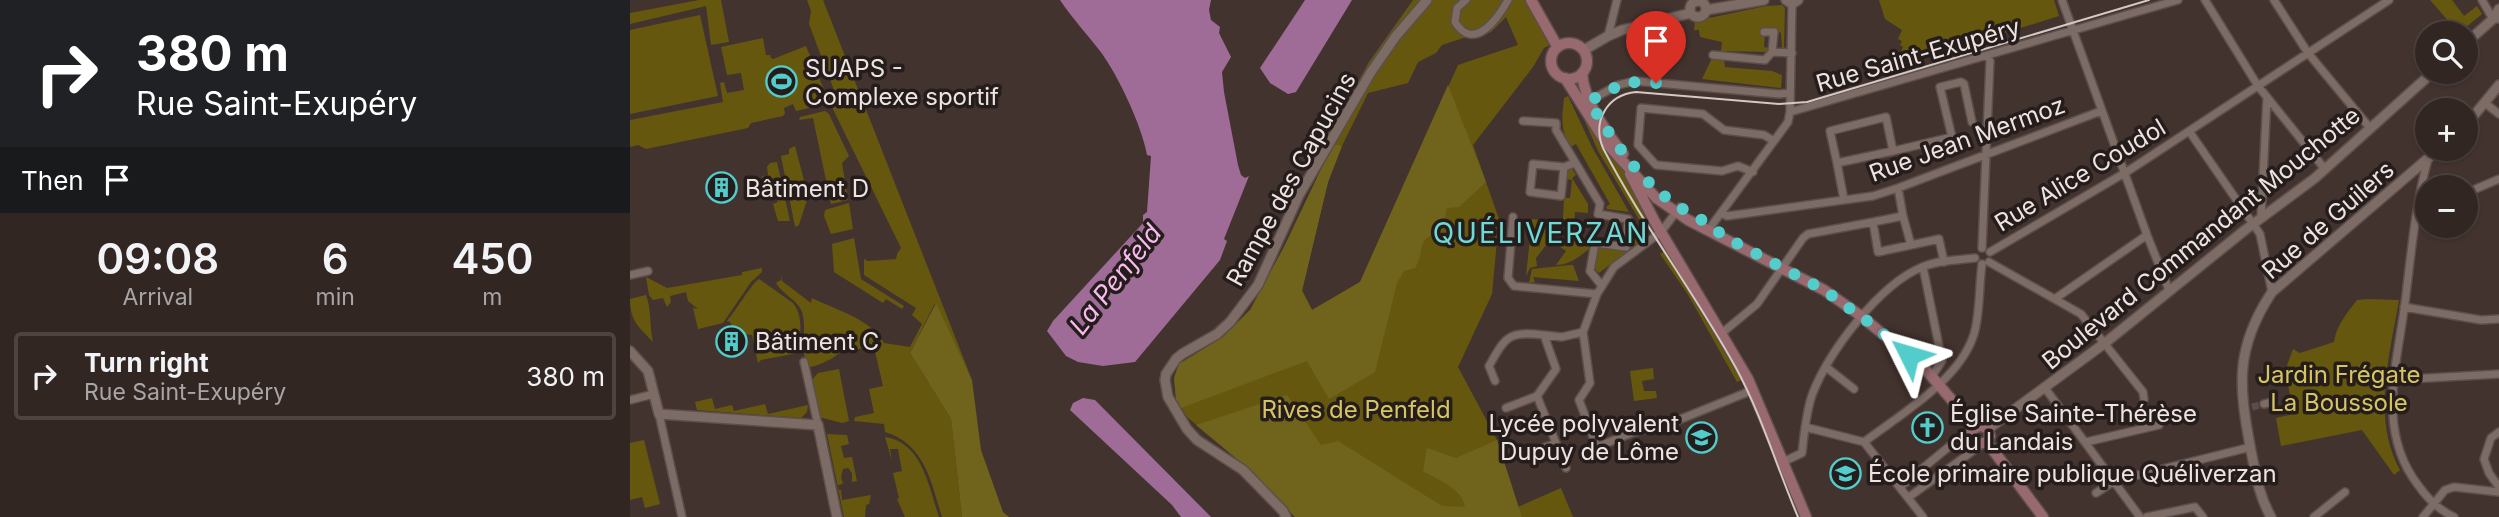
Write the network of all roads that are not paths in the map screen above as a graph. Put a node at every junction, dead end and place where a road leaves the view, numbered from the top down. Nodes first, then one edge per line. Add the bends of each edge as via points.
1 (1427, 0) edge
2 (1466, 0) edge
3 (1508, 0) edge
4 (1531, 0) edge
5 (1617, 0) edge
6 (1764, 0) edge
7 (2062, 0) edge
8 (2178, 0) edge
9 (2205, 0) edge
10 (2274, 0) edge
11 (2389, 0) edge
12 (2482, 0) edge
13 (1695, 1) edge
14 (1792, 1) edge
15 (2499, 9) edge
16 (1706, 10) junction
17 (1691, 13) junction
18 (2496, 19) edge
19 (2072, 31) junction
20 (1763, 32) dead end
21 (2478, 34) edge
22 (1608, 36) junction
23 (1558, 46) junction
24 (1584, 50) junction
25 (1772, 52) junction
26 (1792, 53) junction
27 (2308, 53) junction
28 (1713, 55) dead end
29 (1988, 55) junction
30 (1582, 73) junction
31 (1565, 78) junction
32 (2420, 84) edge
33 (2499, 85) edge
34 (2258, 86) junction
35 (1790, 93) junction
36 (2267, 97) junction
37 (1589, 101) junction
38 (2485, 103) junction
39 (2101, 111) junction
40 (2478, 111) edge
41 (1790, 112) junction
42 (2499, 114) edge
43 (1523, 121) dead end
44 (1972, 122) dead end
45 (2370, 128) junction
46 (2189, 131) junction
47 (1774, 141) junction
48 (1893, 150) junction
49 (1986, 155) junction
50 (1617, 157) junction
51 (2426, 161) edge
52 (1575, 163) junction
53 (1837, 163) junction
54 (1563, 167) junction
55 (2324, 169) junction
56 (1753, 172) junction
57 (2124, 173) junction
58 (2499, 179) edge
59 (1898, 188) junction
60 (2478, 188) edge
61 (1844, 200) junction
62 (1678, 210) junction
63 (1721, 213) junction
64 (1903, 216) junction
65 (1513, 217) dead end
66 (2257, 221) junction
67 (1873, 222) junction
68 (1712, 225) junction
69 (1661, 232) junction
70 (2147, 235) junction
71 (1723, 236) junction
72 (2416, 238) edge
73 (1911, 245) junction
74 (1986, 250) junction
75 (1975, 258) junction
76 (1944, 262) junction
77 (1986, 263) junction
78 (1923, 267) junction
79 (1783, 268) junction
80 (648, 271) dead end
81 (630, 275) edge
82 (1602, 286) junction
83 (2169, 290) junction
84 (2272, 292) junction
85 (1597, 294) junction
86 (2056, 298) junction
87 (2404, 307) junction
88 (1861, 316) junction
89 (2499, 319) edge
90 (1583, 332) junction
91 (1722, 333) junction
92 (1544, 335) junction
93 (2105, 343) junction
94 (630, 351) edge
95 (804, 362) dead end
96 (1826, 367) junction
97 (2499, 374) edge
98 (1936, 380) junction
99 (2392, 380) junction
100 (1494, 381) dead end
101 (2045, 388) junction
102 (1854, 389) dead end
103 (1753, 390) junction
104 (654, 394) junction
105 (1537, 396) junction
106 (2144, 399) dead end
107 (630, 400) edge
108 (1506, 408) dead end
109 (659, 414) junction
110 (818, 425) junction
111 (2159, 425) dead end
112 (1805, 427) junction
113 (1988, 429) junction
114 (1973, 430) junction
115 (2499, 432) edge
116 (1864, 442) junction
117 (2086, 442) junction
118 (1556, 443) junction
119 (1983, 443) junction
120 (2251, 447) junction
121 (1523, 456) dead end
122 (1783, 462) junction
123 (1566, 468) dead end
124 (2114, 481) junction
125 (1900, 486) junction
126 (2499, 489) edge
127 (2345, 492) dead end
128 (2095, 493) dead end
129 (1909, 497) junction
130 (2434, 503) junction
131 (682, 517) edge
132 (837, 517) edge
133 (1286, 517) edge
134 (1806, 517) edge
135 (1923, 517) edge
136 (2043, 517) edge
137 (2140, 517) edge
138 (2147, 517) edge
139 (2203, 517) edge
140 (2271, 517) edge
141 (2314, 517) edge
142 (2423, 517) edge
143 (2454, 517) edge

1 - 133 street, Rampe des Capucins via 1371,72 1299,195 1258,285 1230,322 1182,354 1166,374 1168,397 1186,429 1243,470
2 - 3 street via 1457,8 1455,22 1470,33 1487,29
4 - 23 main road
5 - 22 street
6 - 16 street
7 - 19 street
8 - 19 street, Rue Saint-Exupéry
9 - 34 street
10 - 27 street
11 - 27 street, Rue Alice Coudol
12 - 18 street
13 - 16 street via 1703,3
13 - 17 street
14 - 26 street
15 - 18 street
16 - 17 street via 1699,17
17 - 22 street
18 - 21 street
19 - 29 street, Rue Saint-Exupéry
19 - 39 street
20 - 25 street via 1774,33
22 - 24 street
23 - 24 main road via 1571,43
23 - 31 main road via 1551,62 1555,73
24 - 30 main road via 1587,62
25 - 26 street
25 - 28 street via 1765,60
26 - 35 street
27 - 34 street, Rue Alice Coudol
27 - 45 street
29 - 41 street, Rue Saint-Exupéry
29 - 49 street
30 - 31 main road
30 - 37 main road
31 - 50 main road
32 - 45 street, Boulevard Commandant Mouchotte
33 - 38 street
34 - 36 street
34 - 46 street, Rue Alice Coudol
35 - 37 street, Rue Saint-Exupéry via 1635,81
35 - 41 street
36 - 55 street
36 - 66 street
37 - 62 main road via 1634,168
38 - 40 street
38 - 42 street
39 - 49 street, Rue Jean Mermoz
39 - 57 street
41 - 47 street
43 - 52 street via 1556,123
44 - 48 street via 1964,84 1940,87 1952,138
45 - 55 street, Boulevard Commandant Mouchotte
46 - 57 street, Rue Alice Coudol
46 - 66 street
47 - 56 street
47 - 56 street via 1764,135 1724,130 1703,114 1641,108 1638,145 1656,165 1722,171 1738,166
48 - 53 street
48 - 53 street via 1886,117 1830,131
49 - 59 street, Rue Jean Mermoz
49 - 74 street
50 - 62 main road via 1656,198
50 - 69 main road
51 - 84 street, Rue de Guilers
52 - 54 street
52 - 82 street via 1600,204 1598,215 1628,219 1626,247 1595,243 1590,271
53 - 61 street
54 - 54 street via 1533,164 1530,192 1561,196
55 - 66 street, Boulevard Commandant Mouchotte
56 - 63 street
57 - 70 street
57 - 74 street, Rue Alice Coudol
58 - 60 street
59 - 61 street, Rue Jean Mermoz
59 - 64 street
61 - 63 street, Rue Jean Mermoz
62 - 68 main road
62 - 69 street
62 - 71 main road
63 - 68 street
64 - 67 street
64 - 73 street
65 - 85 street via 1508,278 1514,286
66 - 83 street, Boulevard Commandant Mouchotte
66 - 84 street
67 - 73 street via 1878,252
67 - 79 street via 1808,234
68 - 71 main road
69 - 82 street via 1614,267
69 - 91 main road
70 - 83 street
70 - 86 street
71 - 79 main road
72 - 87 street
73 - 76 street via 1939,239
74 - 75 street
74 - 77 street via 1991,257
75 - 76 street
75 - 77 street
76 - 78 street
77 - 86 street
77 - 98 street via 1975,334 1959,363
78 - 88 street via 1894,283
78 - 98 street via 1942,361
79 - 88 main road
79 - 91 street via 1757,304
80 - 81 street
82 - 85 street
83 - 93 street, Boulevard Commandant Mouchotte
84 - 120 street, Rue de Guilers via 2254,320 2246,346 2241,384
85 - 90 street
86 - 93 street via 2081,314
87 - 89 street
87 - 99 street
88 - 96 street
88 - 98 main road
90 - 92 street
90 - 103 street via 1590,383 1579,400 1597,447
91 - 103 main road
92 - 100 street via 1523,332 1504,340 1489,366
92 - 105 street via 1556,369
93 - 101 street, Boulevard Commandant Mouchotte
93 - 106 street
94 - 104 street via 648,372
95 - 110 street
96 - 102 street
96 - 112 street
97 - 99 street
98 - 114 main road
98 - 116 street
99 - 130 street via 2392,418 2399,450 2410,475
101 - 113 street, Boulevard Commandant Mouchotte
101 - 117 street
103 - 122 main road
104 - 107 street
104 - 109 street
105 - 108 street
105 - 118 street
109 - 110 street
109 - 131 street
110 - 132 street
111 - 117 street
112 - 116 street
112 - 122 street via 1802,453
113 - 114 main road
113 - 119 main road via 1990,436
114 - 119 main road via 1972,439
114 - 125 street
115 - 126 street via 2491,438 2484,459
116 - 125 street
117 - 124 street
118 - 121 street
118 - 123 street
119 - 129 street
119 - 136 main road
120 - 124 street
120 - 140 street, Rue de Guilers via 2261,501
122 - 134 main road
124 - 128 street
124 - 137 street
125 - 129 street
126 - 130 street via 2454,487
127 - 141 street
129 - 135 street
130 - 142 street
130 - 143 street
138 - 139 street via 2195,507

